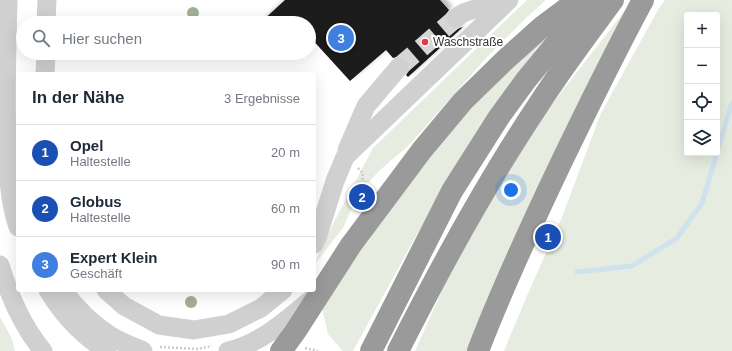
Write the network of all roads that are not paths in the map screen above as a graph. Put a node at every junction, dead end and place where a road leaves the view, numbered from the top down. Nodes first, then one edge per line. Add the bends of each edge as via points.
1 (8, 0) edge
2 (47, 0) edge
3 (578, 0) edge
4 (591, 0) edge
5 (613, 0) edge
6 (643, 0) edge
7 (503, 3) edge
8 (46, 16) edge
9 (456, 18) tunnel mouth
10 (46, 60) edge
11 (399, 67) tunnel mouth
12 (46, 72) edge
13 (344, 157) junction
14 (8, 177) junction
15 (16, 200) edge
16 (16, 219) edge
17 (316, 240) edge
18 (0, 265) edge
19 (323, 290) junction
20 (49, 292) edge
21 (64, 292) edge
22 (108, 292) edge
23 (281, 292) edge
24 (33, 344) edge
25 (291, 349) edge
26 (43, 351) edge
27 (107, 351) edge
28 (143, 351) edge
29 (228, 351) edge
30 (371, 351) edge
31 (398, 351) edge
32 (478, 351) edge

1 - 14 street
2 - 8 street
3 - 19 highway via 543,26 463,102 378,208
4 - 30 highway via 526,80 460,178
5 - 31 highway via 539,103 507,153 426,295
6 - 32 highway via 608,64 536,214
7 - 9 street via 478,8
7 - 13 street
10 - 12 street
11 - 13 street via 366,106
13 - 17 street
14 - 15 street
14 - 16 street
18 - 24 street
19 - 25 highway via 295,332
19 - 29 street via 262,337
20 - 27 street via 73,323
21 - 28 street via 74,305 112,337
22 - 23 street via 124,306 159,325 194,330 229,324 261,308
24 - 26 street

